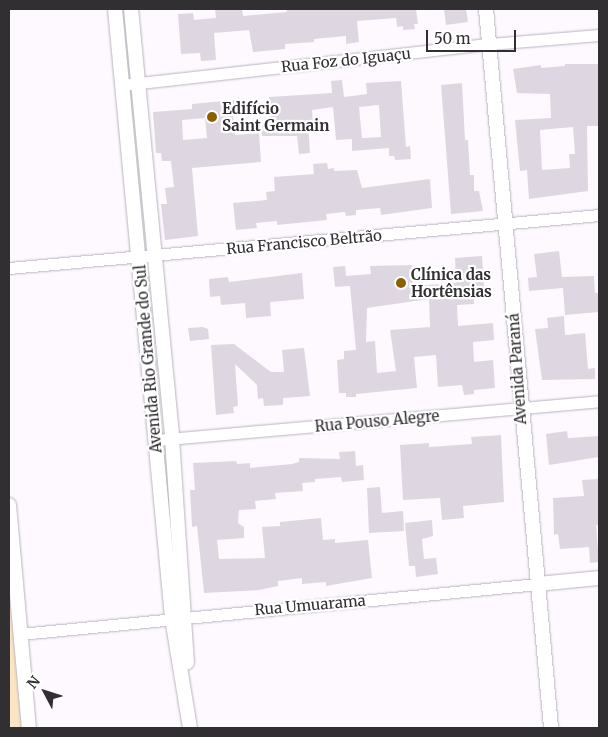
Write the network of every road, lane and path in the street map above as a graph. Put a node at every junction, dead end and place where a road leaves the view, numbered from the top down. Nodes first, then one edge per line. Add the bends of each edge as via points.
1 (115, 9) edge
2 (131, 9) edge
3 (486, 9) edge
4 (599, 35) edge
5 (490, 44) junction
6 (138, 84) junction
7 (122, 85) junction
8 (599, 215) edge
9 (507, 224) junction
10 (154, 255) junction
11 (138, 256) junction
12 (9, 268) edge
13 (599, 401) edge
14 (520, 409) junction
15 (172, 438) junction
16 (156, 440) junction
17 (9, 505) edge
18 (599, 578) edge
19 (537, 584) junction
20 (180, 617) junction
21 (20, 634) junction
22 (29, 728) edge
23 (190, 728) edge
24 (551, 728) edge

1 - 7 street, Avenida Rio Grande do Sul
2 - 6 street, Avenida Rio Grande do Sul
3 - 5 street, Avenida Paraná
4 - 5 street, Rua Foz do Iguaçu
5 - 6 street, Rua Foz do Iguaçu
5 - 9 street, Avenida Paraná
6 - 7 street, Rua Foz do Iguaçu
6 - 10 street, Avenida Rio Grande do Sul
7 - 11 street, Avenida Rio Grande do Sul
8 - 9 street, Rua Francisco Beltrão
9 - 10 street, Rua Francisco Beltrão
9 - 14 street, Avenida Paraná
10 - 11 street, Rua Francisco Beltrão
10 - 15 street, Avenida Rio Grande do Sul
11 - 12 street, Rua Francisco Beltrão
11 - 16 street, Avenida Rio Grande do Sul
13 - 14 street, Rua Pouso Alegre
14 - 15 street, Rua Pouso Alegre
14 - 19 street, Avenida Paraná
15 - 16 street, Rua Pouso Alegre
15 - 20 street, Avenida Rio Grande do Sul
16 - 20 street, Avenida Rio Grande do Sul
17 - 21 street
18 - 19 street, Rua Umuarama
19 - 20 street, Rua Umuarama
19 - 24 street, Avenida Paraná
20 - 21 street, Rua Umuarama
20 - 23 street, Avenida Rio Grande do Sul
21 - 22 street

